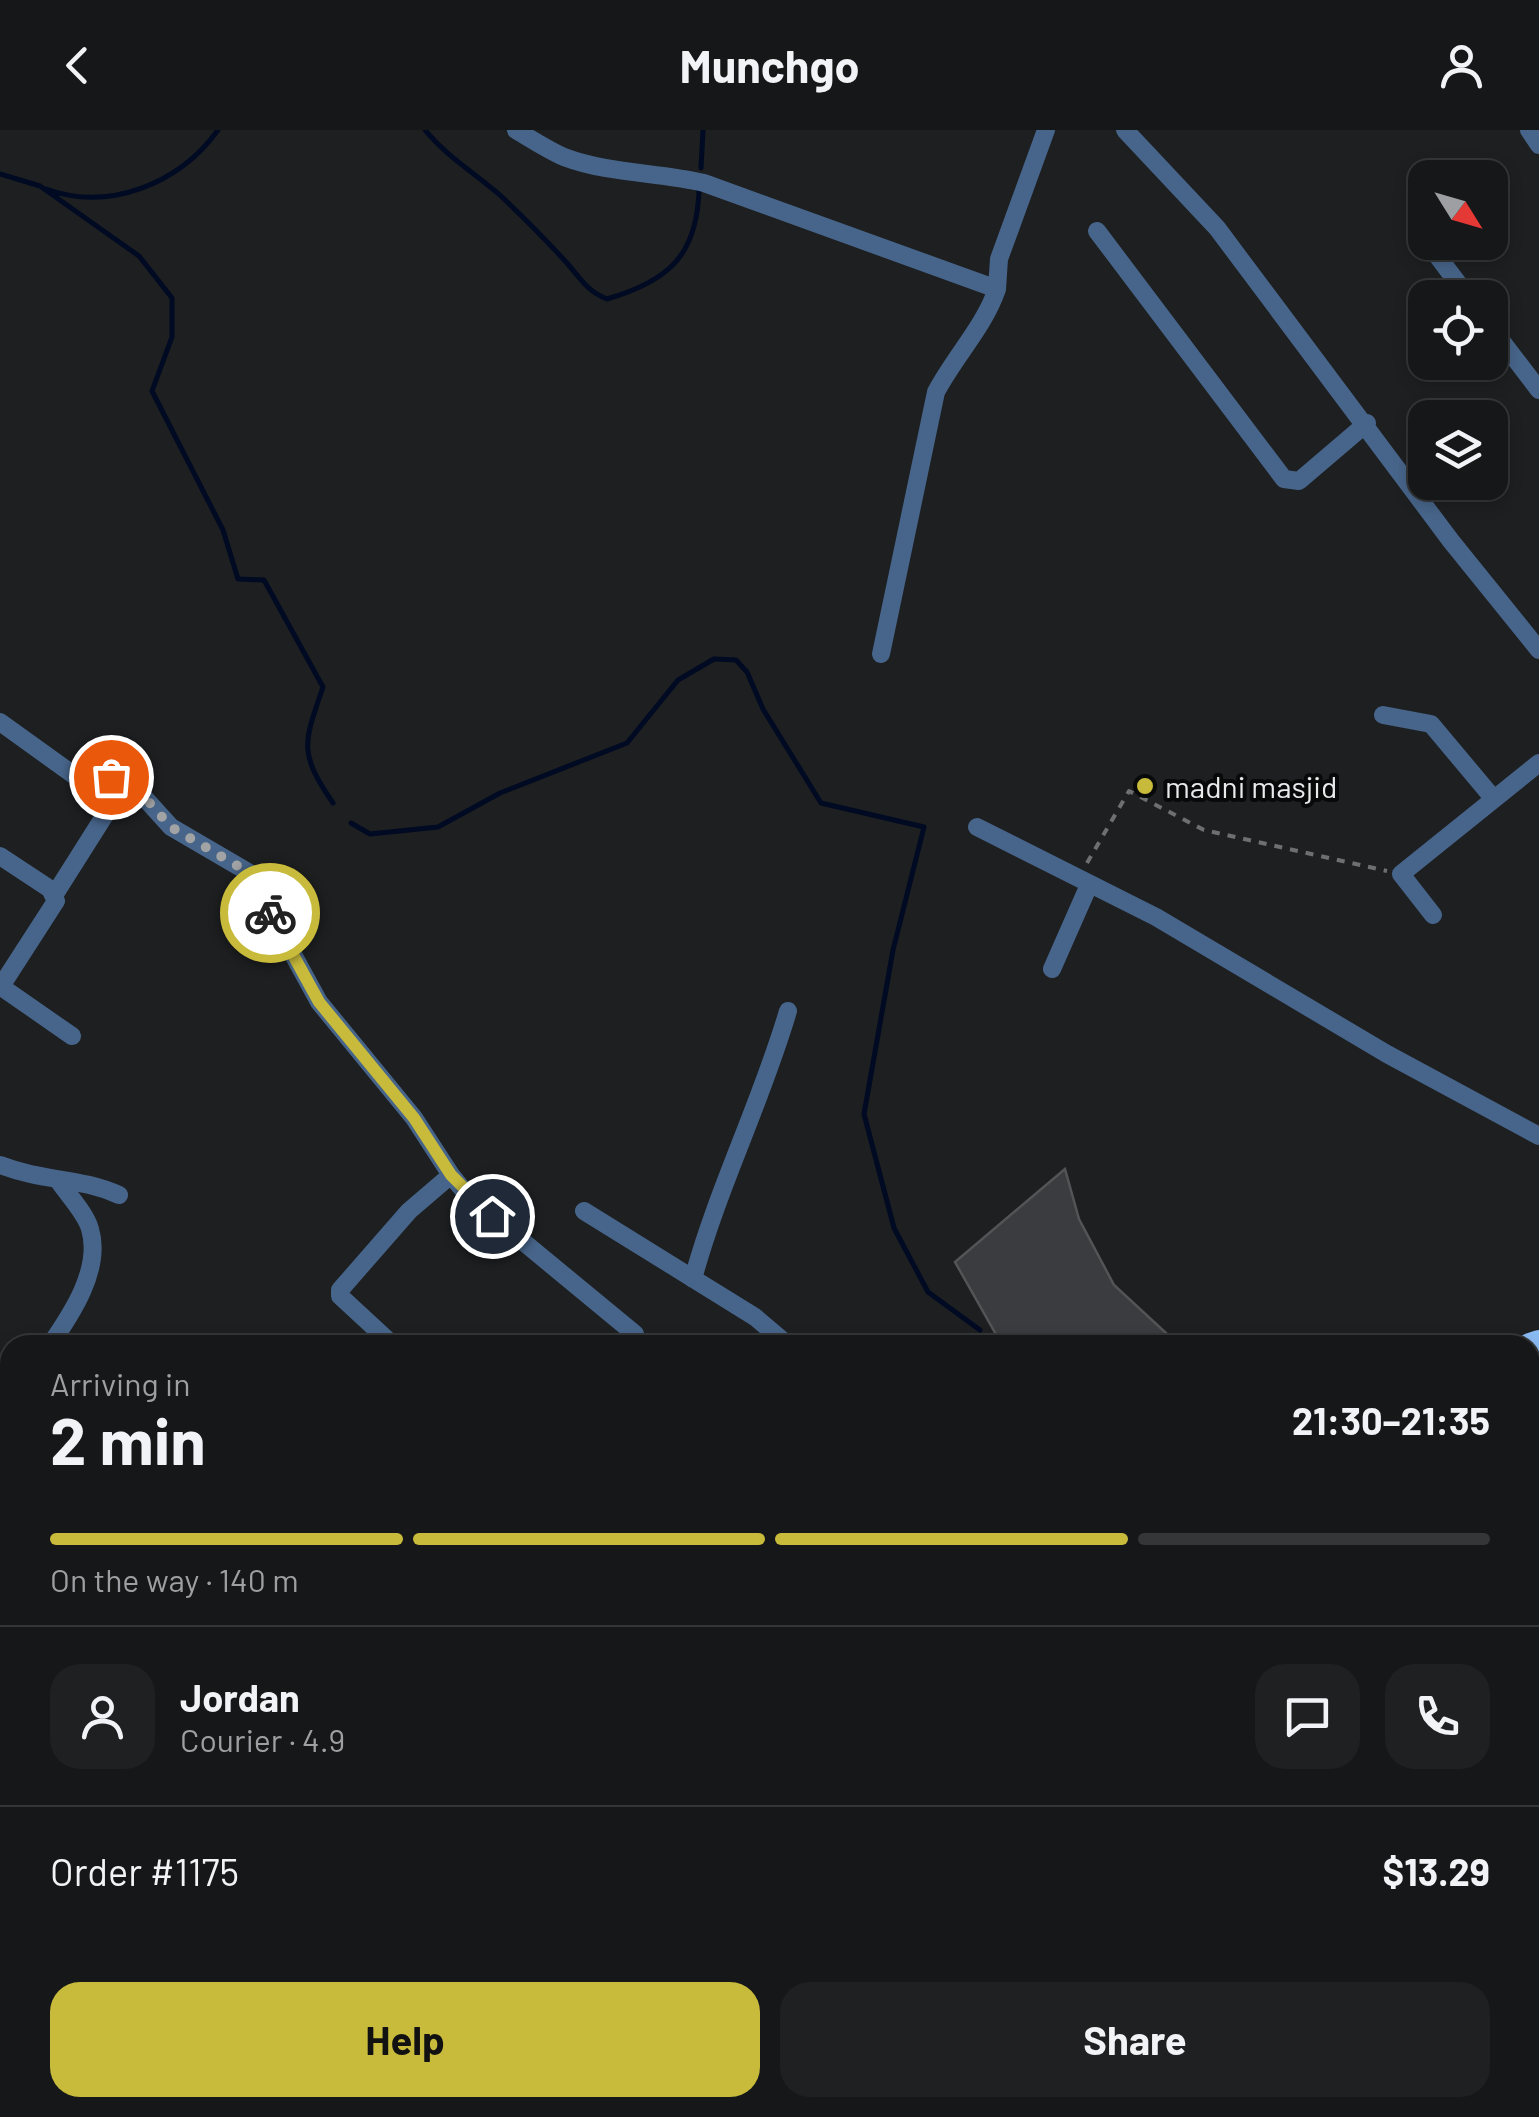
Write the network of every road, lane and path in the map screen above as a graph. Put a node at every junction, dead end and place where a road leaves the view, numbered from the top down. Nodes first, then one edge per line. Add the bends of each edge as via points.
1 (516, 130) edge
2 (1046, 130) edge
3 (1125, 130) edge
4 (1529, 130) edge
5 (1539, 145) edge
6 (1097, 231) dead end
7 (996, 289) junction
8 (1508, 350) edge
9 (1539, 390) edge
10 (1367, 423) junction
11 (1539, 650) edge
12 (881, 654) dead end
13 (1382, 716) dead end
14 (0, 722) edge
15 (1539, 763) edge
16 (129, 778) junction
17 (1493, 798) junction
18 (977, 827) dead end
19 (0, 856) edge
20 (1401, 874) junction
21 (1084, 883) junction
22 (55, 894) junction
23 (1434, 915) dead end
24 (1052, 969) dead end
25 (0, 987) edge
26 (788, 1010) dead end
27 (72, 1036) dead end
28 (1539, 1136) edge
29 (0, 1165) edge
30 (451, 1175) junction
31 (60, 1183) junction
32 (120, 1196) dead end
33 (584, 1211) dead end
34 (694, 1279) junction
35 (57, 1335) edge
36 (382, 1335) edge
37 (635, 1335) edge
38 (768, 1335) edge

1 - 7 street via 563,156 704,183
2 - 7 street via 999,259
3 - 10 street via 1216,228
4 - 5 street
6 - 10 street via 1284,479 1299,481
7 - 12 street via 988,315 936,392
8 - 9 street
10 - 11 street
13 - 17 street via 1431,724
14 - 16 street via 82,781 96,786 122,772
15 - 17 street
16 - 22 street
16 - 30 street via 171,827 248,872 319,1002 414,1118
17 - 20 street
18 - 21 street
19 - 22 street
20 - 21 path via 1204,830 1128,791
20 - 23 street
21 - 24 street
21 - 28 street
22 - 25 street
25 - 27 street
26 - 34 street via 740,1151 713,1206
29 - 31 street
30 - 36 street via 408,1211 340,1290
30 - 37 street
31 - 32 street via 85,1180
31 - 35 street via 90,1230 89,1268 76,1307
33 - 34 street
34 - 38 street

